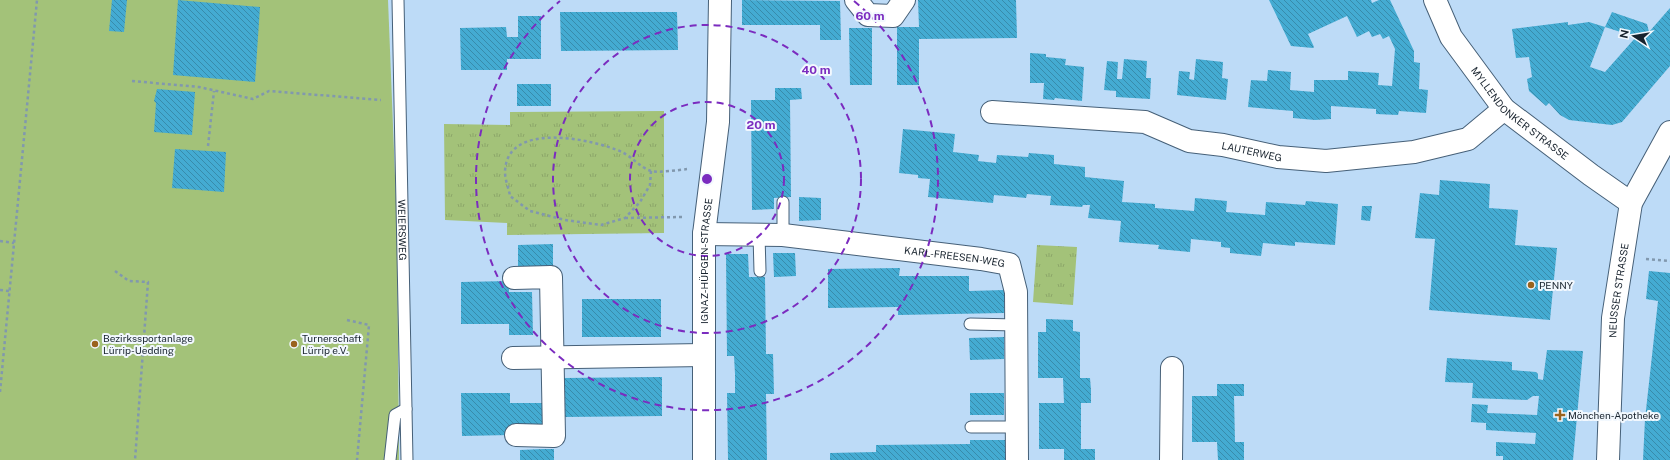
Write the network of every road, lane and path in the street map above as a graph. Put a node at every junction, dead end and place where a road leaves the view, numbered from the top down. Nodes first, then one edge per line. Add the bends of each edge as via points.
1 (37, 0) edge
2 (398, 0) edge
3 (720, 0) edge
4 (856, 0) edge
5 (904, 0) edge
6 (1435, 0) edge
7 (132, 81) dead end
8 (214, 91) junction
9 (400, 101) junction
10 (1504, 109) junction
11 (992, 112) dead end
12 (1670, 132) edge
13 (208, 146) dead end
14 (712, 169) junction
15 (651, 171) junction
16 (783, 202) dead end
17 (1631, 203) junction
18 (625, 218) junction
19 (705, 225) junction
20 (759, 235) junction
21 (783, 235) junction
22 (0, 242) edge
23 (14, 243) junction
24 (760, 270) dead end
25 (114, 271) dead end
26 (514, 278) dead end
27 (0, 290) edge
28 (10, 291) junction
29 (347, 320) dead end
30 (970, 324) dead end
31 (1016, 325) junction
32 (703, 355) junction
33 (553, 357) junction
34 (513, 358) dead end
35 (1172, 368) dead end
36 (0, 392) edge
37 (406, 408) junction
38 (971, 427) dead end
39 (1017, 427) junction
40 (516, 435) dead end
41 (135, 460) edge
42 (357, 460) edge
43 (390, 460) edge
44 (407, 460) edge
45 (704, 460) edge
46 (1017, 460) edge
47 (1171, 460) edge
48 (1608, 460) edge

1 - 23 path
2 - 9 lane, WEIERSWEG
3 - 14 street, IGNAZ-HÜPGEN-STRASSE via 718,122
4 - 5 street via 868,15 893,16
6 - 10 street, MYLLENDONKER STRASSE via 1451,37
7 - 8 path via 199,87
8 - 9 path via 252,99 269,91
8 - 13 path
9 - 37 lane, WEIERSWEG
10 - 11 street, LAUTERWEG via 1468,139 1414,152 1326,160 1278,157 1223,145 1189,141 1145,122
10 - 17 street, MYLLENDONKER STRASSE
12 - 17 street, NEUSSER STRASSE
14 - 15 path
14 - 19 street, IGNAZ-HÜPGEN-STRASSE
15 - 18 path via 650,185 640,202
15 - 18 path via 622,152 588,141 549,136 521,143 508,158 505,173 510,196 530,211 565,220 602,225
16 - 21 lane
17 - 48 street, NEUSSER STRASSE via 1613,318
18 - 19 path
19 - 20 street, KARL-FREESEN-WEG
19 - 32 street, IGNAZ-HÜPGEN-STRASSE
20 - 21 street, KARL-FREESEN-WEG
20 - 24 lane
21 - 31 street, KARL-FREESEN-WEG via 1009,264 1016,292
22 - 23 path
23 - 28 path
25 - 41 path via 129,281 148,282
26 - 33 street via 551,277
27 - 28 path
28 - 36 path
29 - 42 path via 369,325
30 - 31 lane
31 - 39 street, KARL-FREESEN-WEG
32 - 33 street
32 - 45 street, IGNAZ-HÜPGEN-STRASSE
33 - 34 street
33 - 40 street via 554,436
35 - 47 street
37 - 43 lane via 395,415
37 - 44 lane, WEIERSWEG
38 - 39 lane
39 - 46 street, KARL-FREESEN-WEG

